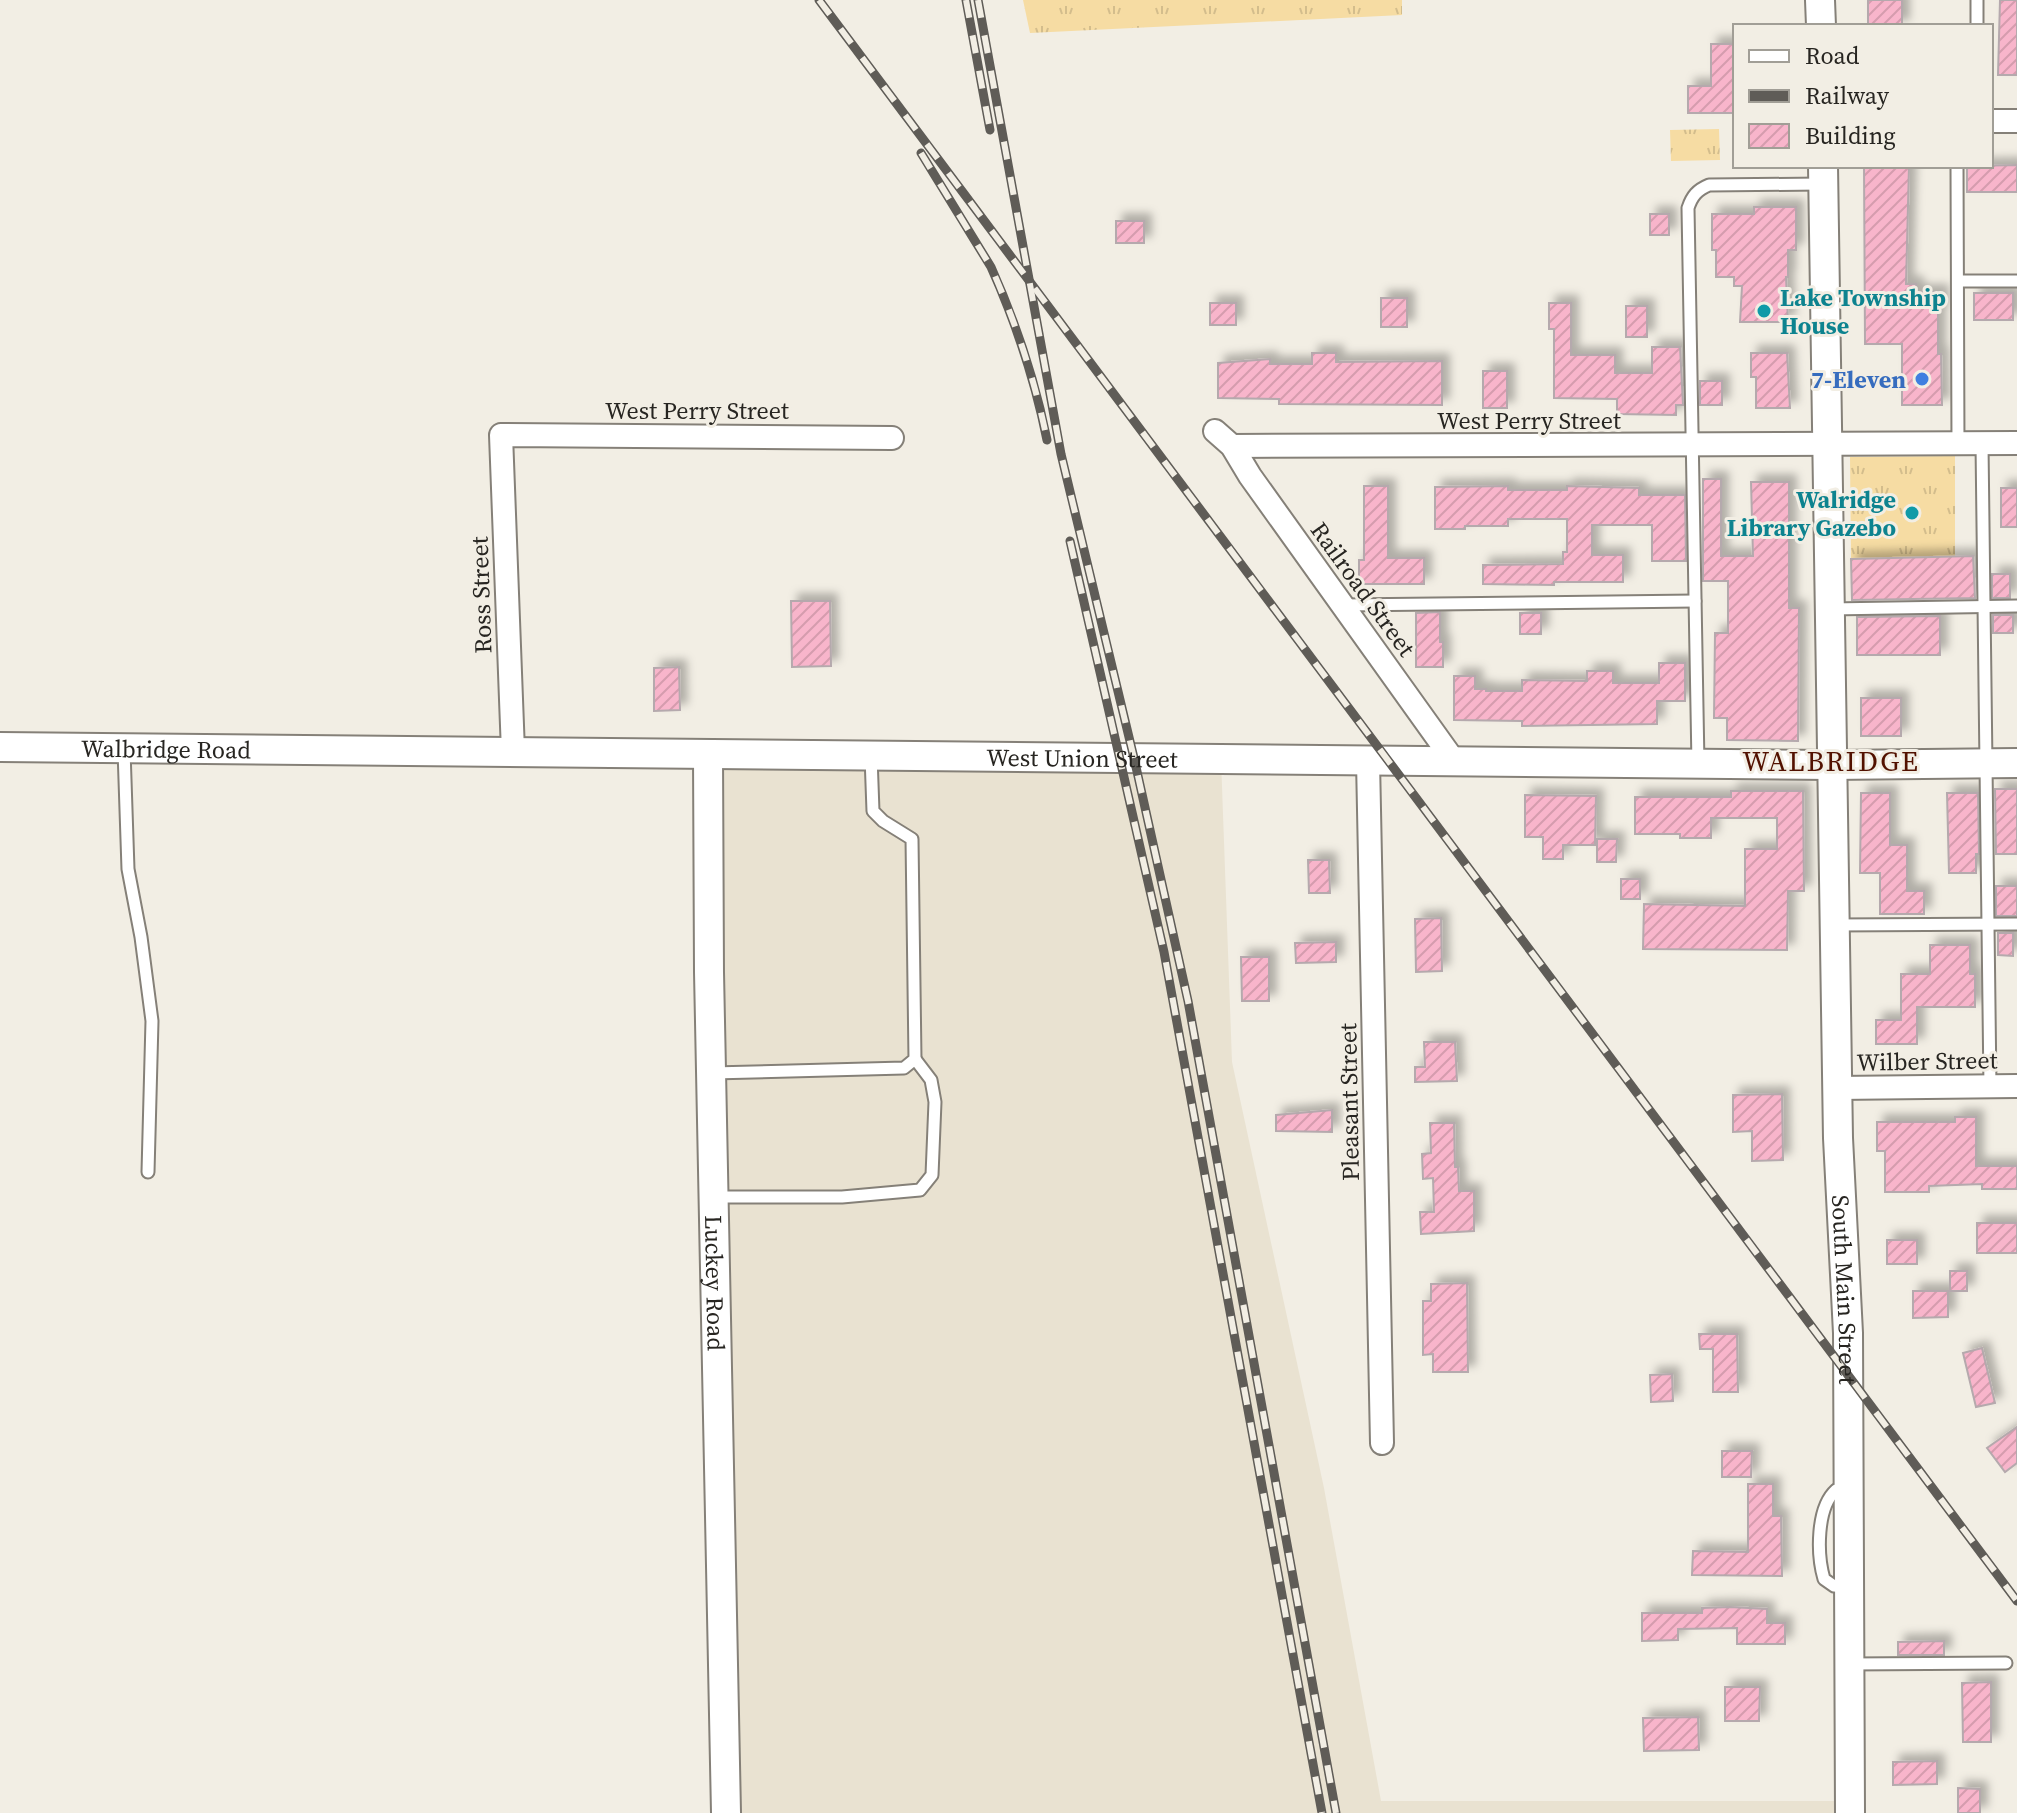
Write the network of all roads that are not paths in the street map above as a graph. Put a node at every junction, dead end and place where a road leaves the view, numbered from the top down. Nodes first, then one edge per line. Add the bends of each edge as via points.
1 (1820, 0) edge
2 (1977, 0) edge
3 (1821, 24) edge
4 (1977, 24) edge
5 (1993, 121) edge
6 (2017, 121) edge
7 (1957, 168) edge
8 (1823, 175) edge
9 (1958, 281) junction
10 (2017, 281) edge
11 (501, 435) joint
12 (892, 438) dead end
13 (1223, 438) joint
14 (2017, 443) edge
15 (1958, 444) junction
16 (1982, 444) junction
17 (1693, 446) junction
18 (1827, 446) junction
19 (1695, 601) junction
20 (1343, 605) junction
21 (2017, 606) edge
22 (1985, 607) junction
23 (1829, 609) junction
24 (0, 747) edge
25 (124, 748) junction
26 (334, 750) joint
27 (513, 752) junction
28 (708, 755) junction
29 (871, 756) junction
30 (1368, 761) junction
31 (1454, 761) junction
32 (1986, 763) junction
33 (2017, 763) edge
34 (1698, 764) junction
35 (1831, 765) junction
36 (1988, 924) junction
37 (2017, 924) edge
38 (1834, 925) junction
39 (915, 1059) junction
40 (711, 1073) junction
41 (2017, 1086) edge
42 (1990, 1087) junction
43 (1837, 1088) junction
44 (148, 1172) dead end
45 (714, 1197) junction
46 (1382, 1443) dead end
47 (2006, 1663) dead end
48 (1849, 1664) junction
49 (726, 1813) edge
50 (1850, 1813) edge

1 - 3 street
2 - 4 lane
5 - 6 street
7 - 9 lane
8 - 17 lane via 1709,185 1691,199
8 - 18 street, South Main Street
9 - 10 lane
9 - 15 lane
11 - 12 street, West Perry Street
11 - 27 street, Ross Street
13 - 17 street, West Perry Street
13 - 20 street, Railroad Street
14 - 16 street, West Perry Street
15 - 16 street, West Perry Street
15 - 18 street, West Perry Street
16 - 22 lane
17 - 18 street, West Perry Street
17 - 19 lane
18 - 23 street, South Main Street
19 - 20 lane
19 - 34 lane
20 - 31 street, Railroad Street
21 - 22 lane
22 - 23 lane
22 - 32 lane
23 - 35 street, South Main Street
24 - 25 street, Walbridge Road
25 - 26 street, Walbridge Road
25 - 44 lane via 128,869 152,1021
26 - 27 street, West Union Street
27 - 28 street, West Union Street
28 - 29 street, West Union Street
28 - 40 street, Luckey Road
29 - 30 street, West Union Street
29 - 39 lane via 873,811 912,839
30 - 31 street, West Union Street
30 - 46 street, Pleasant Street
31 - 34 street, West Union Street
32 - 33 street, West Union Street
32 - 35 street, West Union Street
32 - 36 lane
34 - 35 street, West Union Street
35 - 38 street, South Main Street
36 - 37 lane
36 - 38 lane
36 - 42 lane
38 - 43 street, South Main Street
39 - 40 lane via 904,1068
39 - 45 lane via 931,1080 935,1102 932,1175 920,1190 842,1197
40 - 45 street, Luckey Road
41 - 42 street, Wilber Street
42 - 43 street, Wilber Street
43 - 48 street, South Main Street via 1848,1333
45 - 49 street, Luckey Road
47 - 48 lane
48 - 50 street, South Main Street

